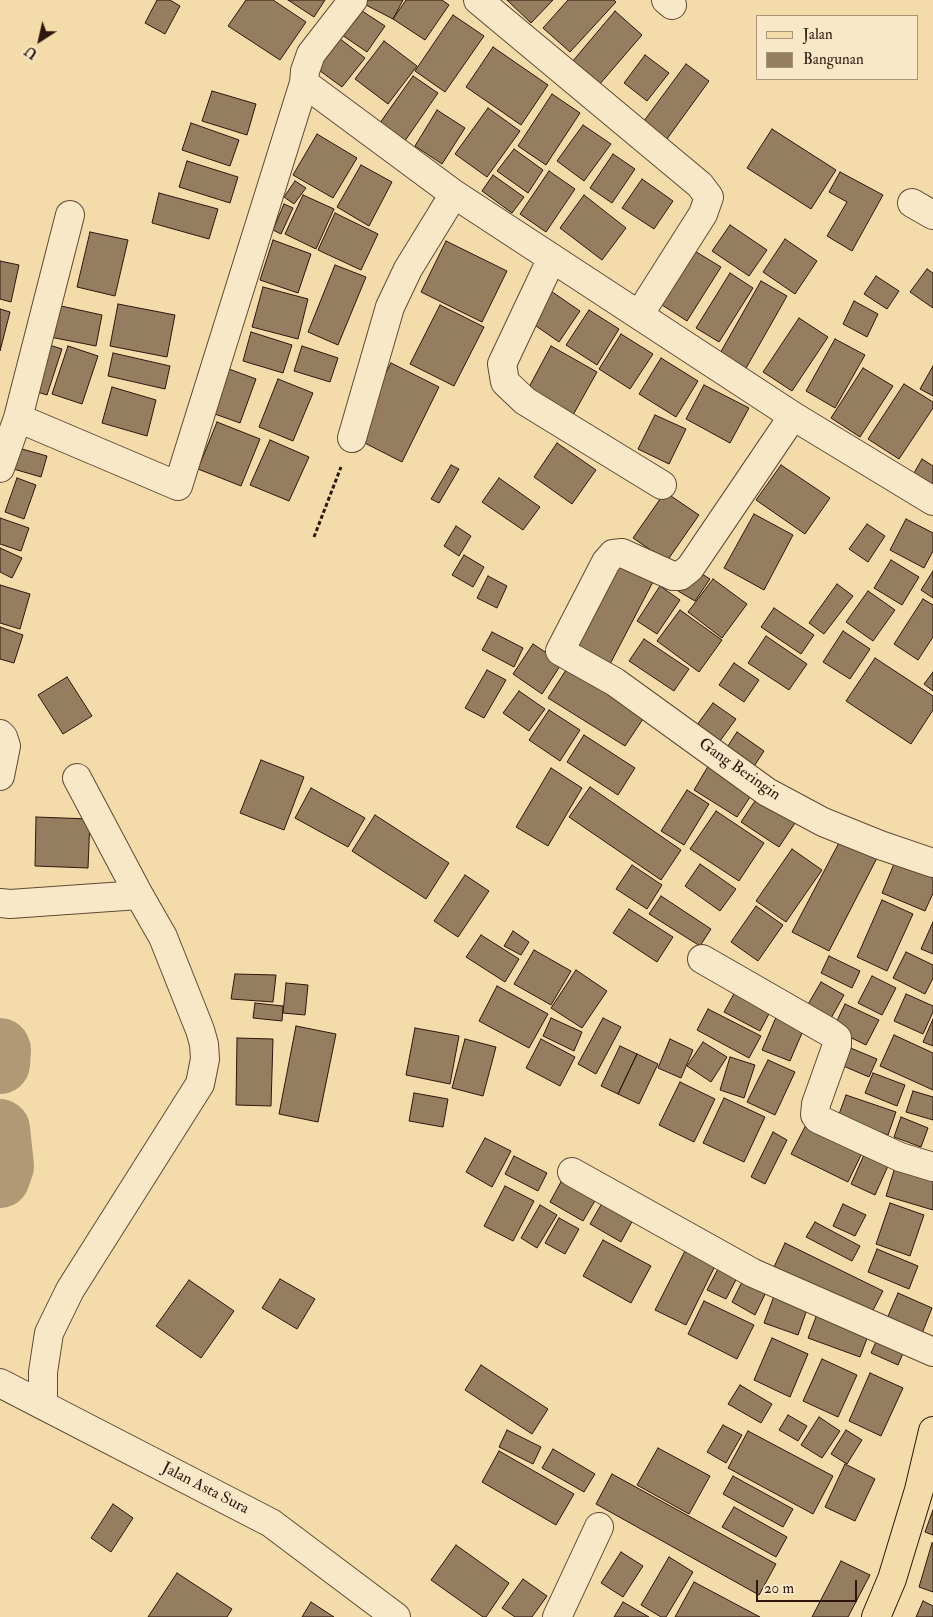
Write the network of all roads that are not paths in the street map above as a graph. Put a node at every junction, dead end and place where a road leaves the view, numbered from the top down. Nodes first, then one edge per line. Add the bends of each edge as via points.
1 (353, 0) edge
2 (478, 0) edge
3 (304, 83) junction
4 (454, 194) junction
5 (70, 215) dead end
6 (552, 258) junction
7 (639, 315) junction
8 (792, 416) junction
9 (18, 418) junction
10 (352, 438) road end
11 (0, 468) edge
12 (662, 484) dead end
13 (933, 501) edge
14 (0, 734) edge
15 (0, 776) edge
16 (77, 778) dead end
17 (933, 863) edge
18 (139, 895) junction
19 (0, 903) edge
20 (702, 959) dead end
21 (933, 1167) edge
22 (572, 1172) dead end
23 (933, 1352) edge
24 (0, 1383) edge
25 (43, 1405) junction
26 (933, 1431) edge
27 (599, 1527) dead end
28 (396, 1617) edge
29 (557, 1617) edge
30 (876, 1617) edge

1 - 3 street via 311,54
2 - 7 street via 700,185 709,197 703,214
3 - 4 street
3 - 9 street via 178,486
4 - 6 street
4 - 10 street via 408,269 390,307
5 - 9 street
6 - 7 street
6 - 12 street via 502,364 505,382 525,401
7 - 8 street
8 - 13 street
8 - 17 street, Gang Beringin via 690,568 680,576 673,576 622,553 613,554 560,650 615,682 767,792 823,822
9 - 11 street
14 - 15 street via 6,746
16 - 18 street
18 - 19 street
18 - 25 street via 163,937 200,1030 205,1060 200,1084 66,1299 49,1333 43,1372
20 - 21 street via 837,1038 816,1104 818,1119 900,1157
22 - 23 street via 752,1274
24 - 25 street, Jalan Asta Sura
25 - 28 street, Jalan Asta Sura via 271,1523
26 - 30 main road via 920,1490 892,1579
27 - 29 street

